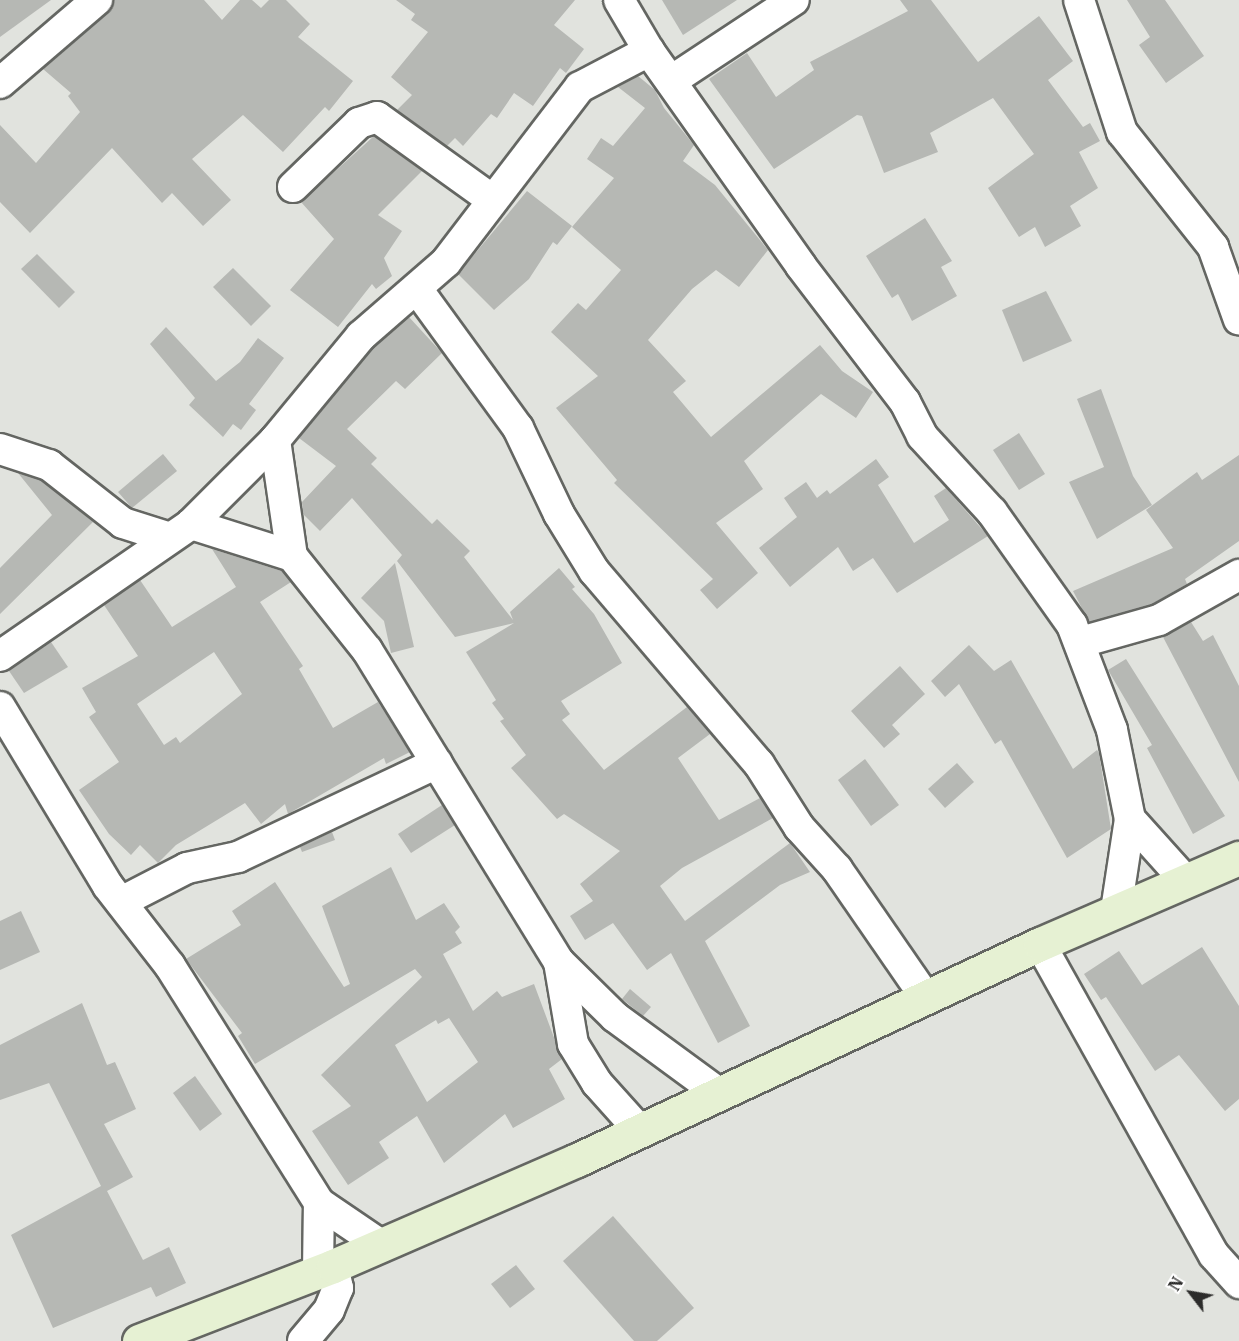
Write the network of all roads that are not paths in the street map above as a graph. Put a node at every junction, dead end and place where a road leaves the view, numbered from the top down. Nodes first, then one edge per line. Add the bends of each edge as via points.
1 (97, 0) edge
2 (619, 0) edge
3 (794, 0) edge
4 (1079, 0) edge
5 (649, 51) junction
6 (671, 81) junction
7 (0, 82) edge
8 (293, 188) dead end
9 (490, 199) junction
10 (417, 289) junction
11 (1239, 320) edge
12 (275, 440) junction
13 (0, 449) edge
14 (180, 531) junction
15 (292, 556) junction
16 (1239, 575) edge
17 (1081, 642) junction
18 (0, 656) edge
19 (0, 707) edge
20 (437, 762) junction
21 (1130, 819) junction
22 (1239, 858) edge
23 (1184, 879) junction
24 (121, 902) junction
25 (1116, 910) junction
26 (1040, 944) junction
27 (559, 962) junction
28 (926, 998) junction
29 (720, 1094) junction
30 (640, 1131) junction
31 (319, 1203) junction
32 (381, 1245) junction
33 (325, 1269) junction
34 (1239, 1283) edge
35 (139, 1341) edge
36 (303, 1341) edge

1 - 7 street
2 - 5 street
3 - 6 street
4 - 11 street via 1122,132 1213,247
5 - 6 street
5 - 9 street via 580,87
6 - 17 street via 801,266 859,336 905,402 922,436 998,519
8 - 9 street via 359,123 377,117
9 - 10 street via 446,262
10 - 12 street via 361,336
10 - 28 street via 518,428 559,514 594,571 759,764 799,827 837,869
12 - 14 street
12 - 15 street
13 - 14 street via 49,465 123,523
14 - 15 street
14 - 18 street
15 - 20 street via 367,651
16 - 17 street via 1159,620
17 - 21 street via 1112,730
19 - 24 street
20 - 24 street via 238,856 187,868
20 - 27 street
21 - 23 street
21 - 25 street
22 - 23 main road
23 - 25 main road
24 - 31 street via 170,966
25 - 26 main road
26 - 28 main road
26 - 34 street via 1214,1256
27 - 29 street via 615,1017
27 - 30 street via 573,1044 597,1083
28 - 29 main road
29 - 30 main road
30 - 32 main road
31 - 32 street
31 - 33 street
32 - 33 main road
33 - 35 main road
33 - 36 street via 338,1288 328,1310

